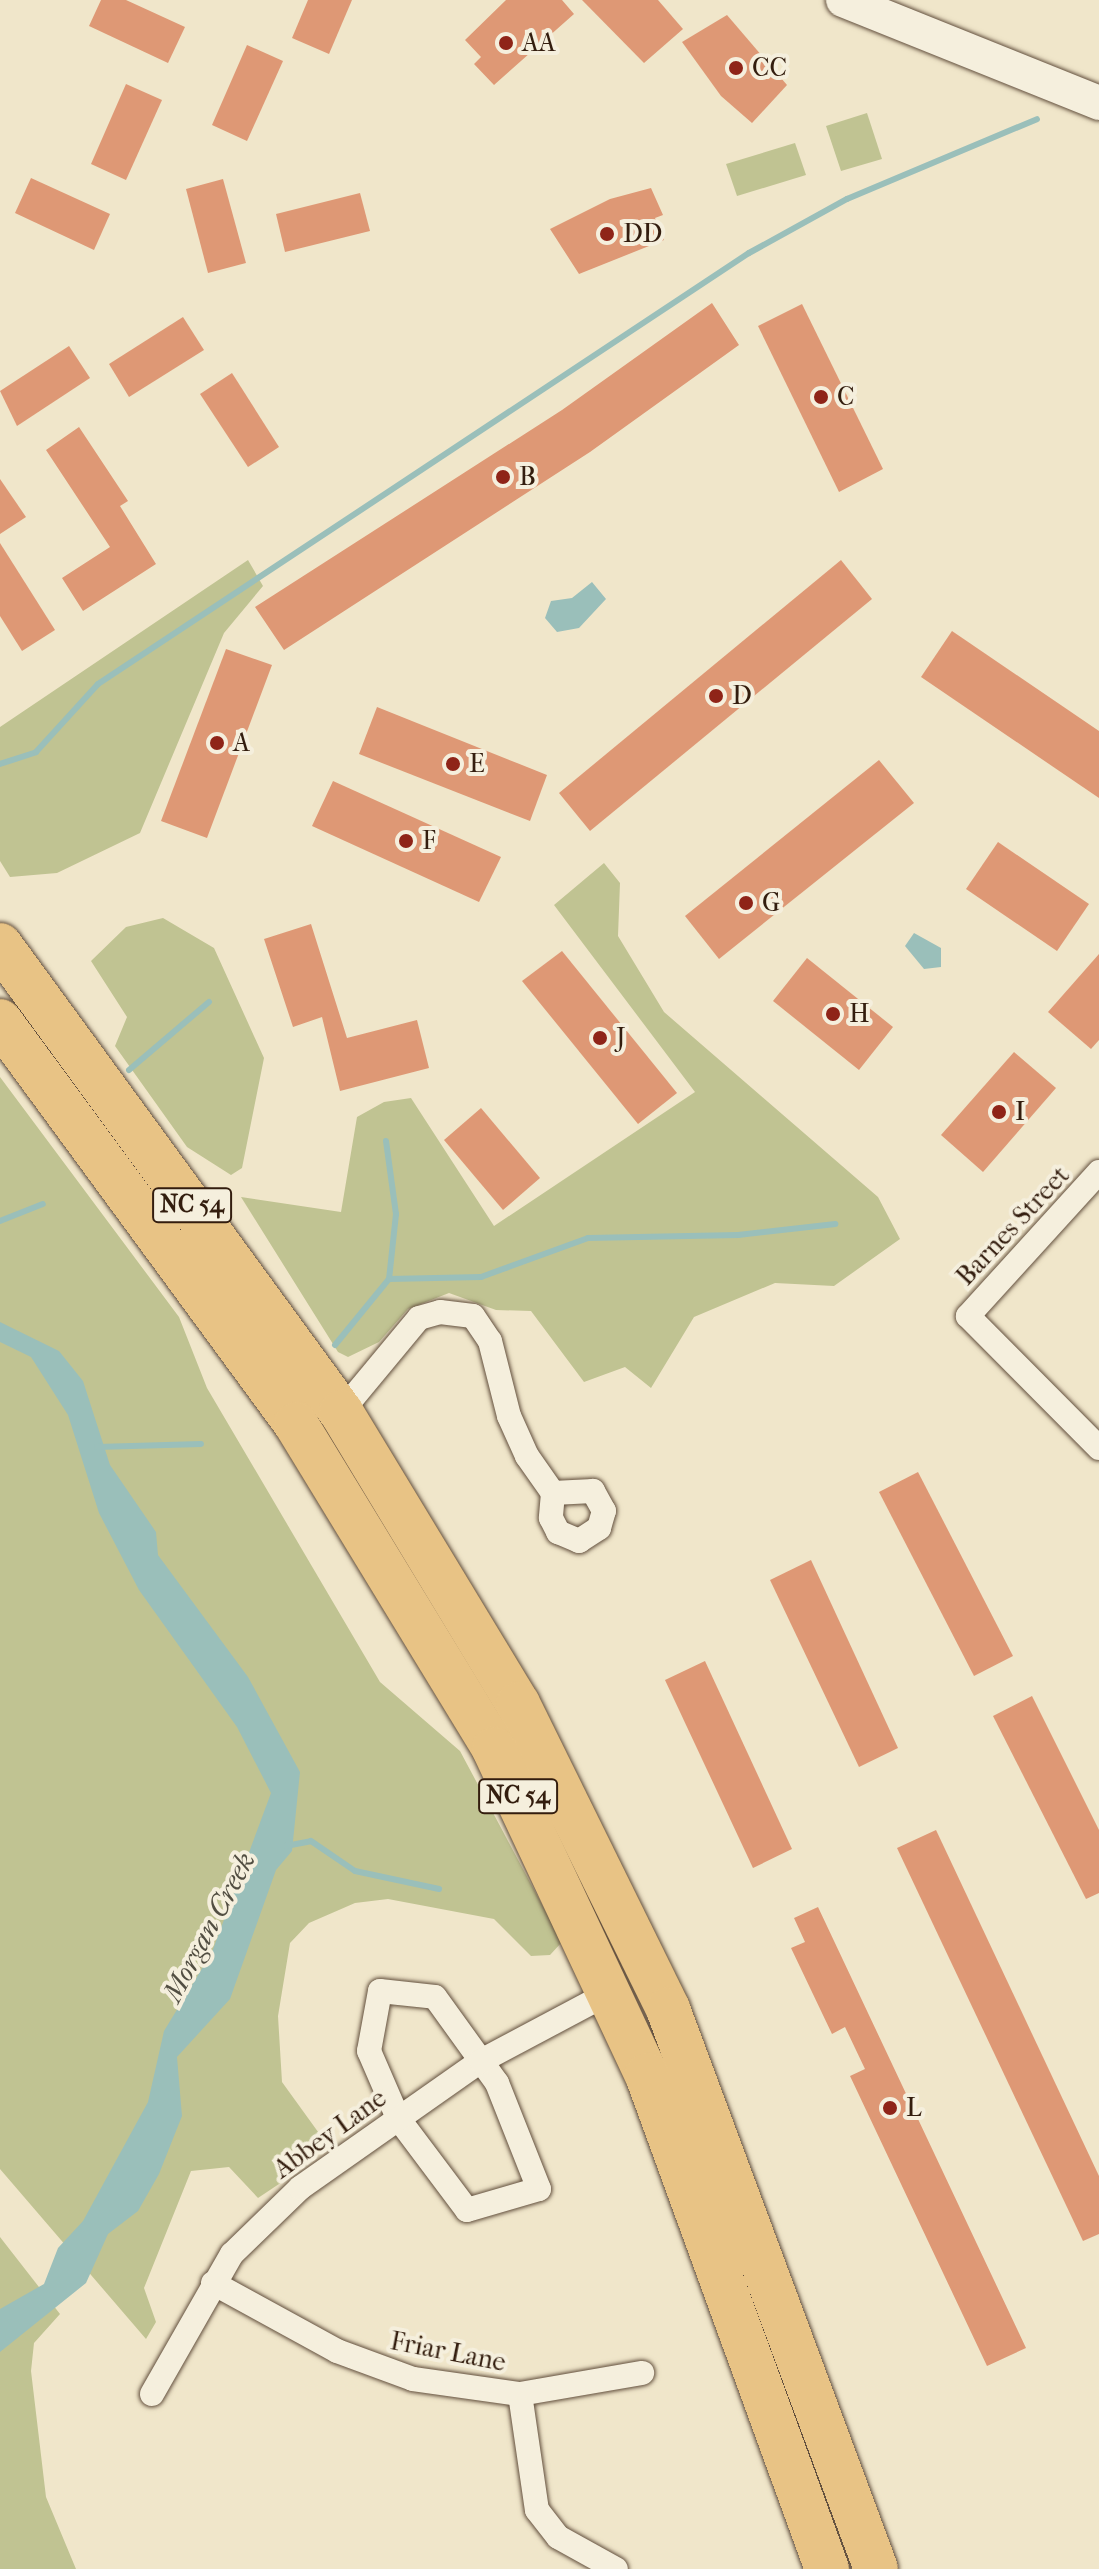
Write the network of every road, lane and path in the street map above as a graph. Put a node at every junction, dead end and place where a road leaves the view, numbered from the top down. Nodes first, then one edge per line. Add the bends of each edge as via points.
1 (843, 0) edge
2 (1099, 103) edge
3 (4, 968) edge
4 (0, 1021) edge
5 (1099, 1172) edge
6 (341, 1412) junction
7 (1099, 1448) edge
8 (553, 1493) dead end
9 (460, 1688) junction
10 (645, 1958) junction
11 (611, 1992) junction
12 (481, 2061) junction
13 (398, 2118) junction
14 (736, 2183) junction
15 (213, 2283) junction
16 (642, 2373) dead end
17 (152, 2394) dead end
18 (520, 2394) junction
19 (799, 2491) junction
20 (856, 2509) junction
21 (616, 2569) edge
22 (815, 2569) edge
23 (827, 2569) edge
24 (876, 2569) edge
25 (887, 2569) edge

1 - 2 main road via 1019,76
3 - 6 highway, NC 54 via 84,1062
4 - 9 highway, NC 54 via 296,1424
5 - 7 street, Barnes Street via 968,1316
6 - 8 street via 419,1318 454,1311 473,1316 490,1341 527,1456
6 - 10 highway, NC 54 via 518,1704
9 - 10 highway via 522,1768 607,1925
9 - 11 highway, NC 54
10 - 14 highway, NC 54
11 - 12 street, Abbey Lane
11 - 14 highway via 635,2002 646,2015
11 - 19 highway, NC 54 via 706,2225
12 - 13 street, Abbey Lane
12 - 13 street via 435,1997 380,1991 369,2051
12 - 13 street via 497,2083 539,2189 467,2210
13 - 15 street, Abbey Lane via 262,2221
14 - 20 highway, NC 54
15 - 17 street, Abbey Lane
15 - 18 street, Friar Lane via 385,2371
16 - 18 street, Friar Lane
18 - 21 street via 537,2510 558,2537
19 - 22 highway
19 - 23 highway, NC 54
20 - 24 highway, NC 54
20 - 25 highway

